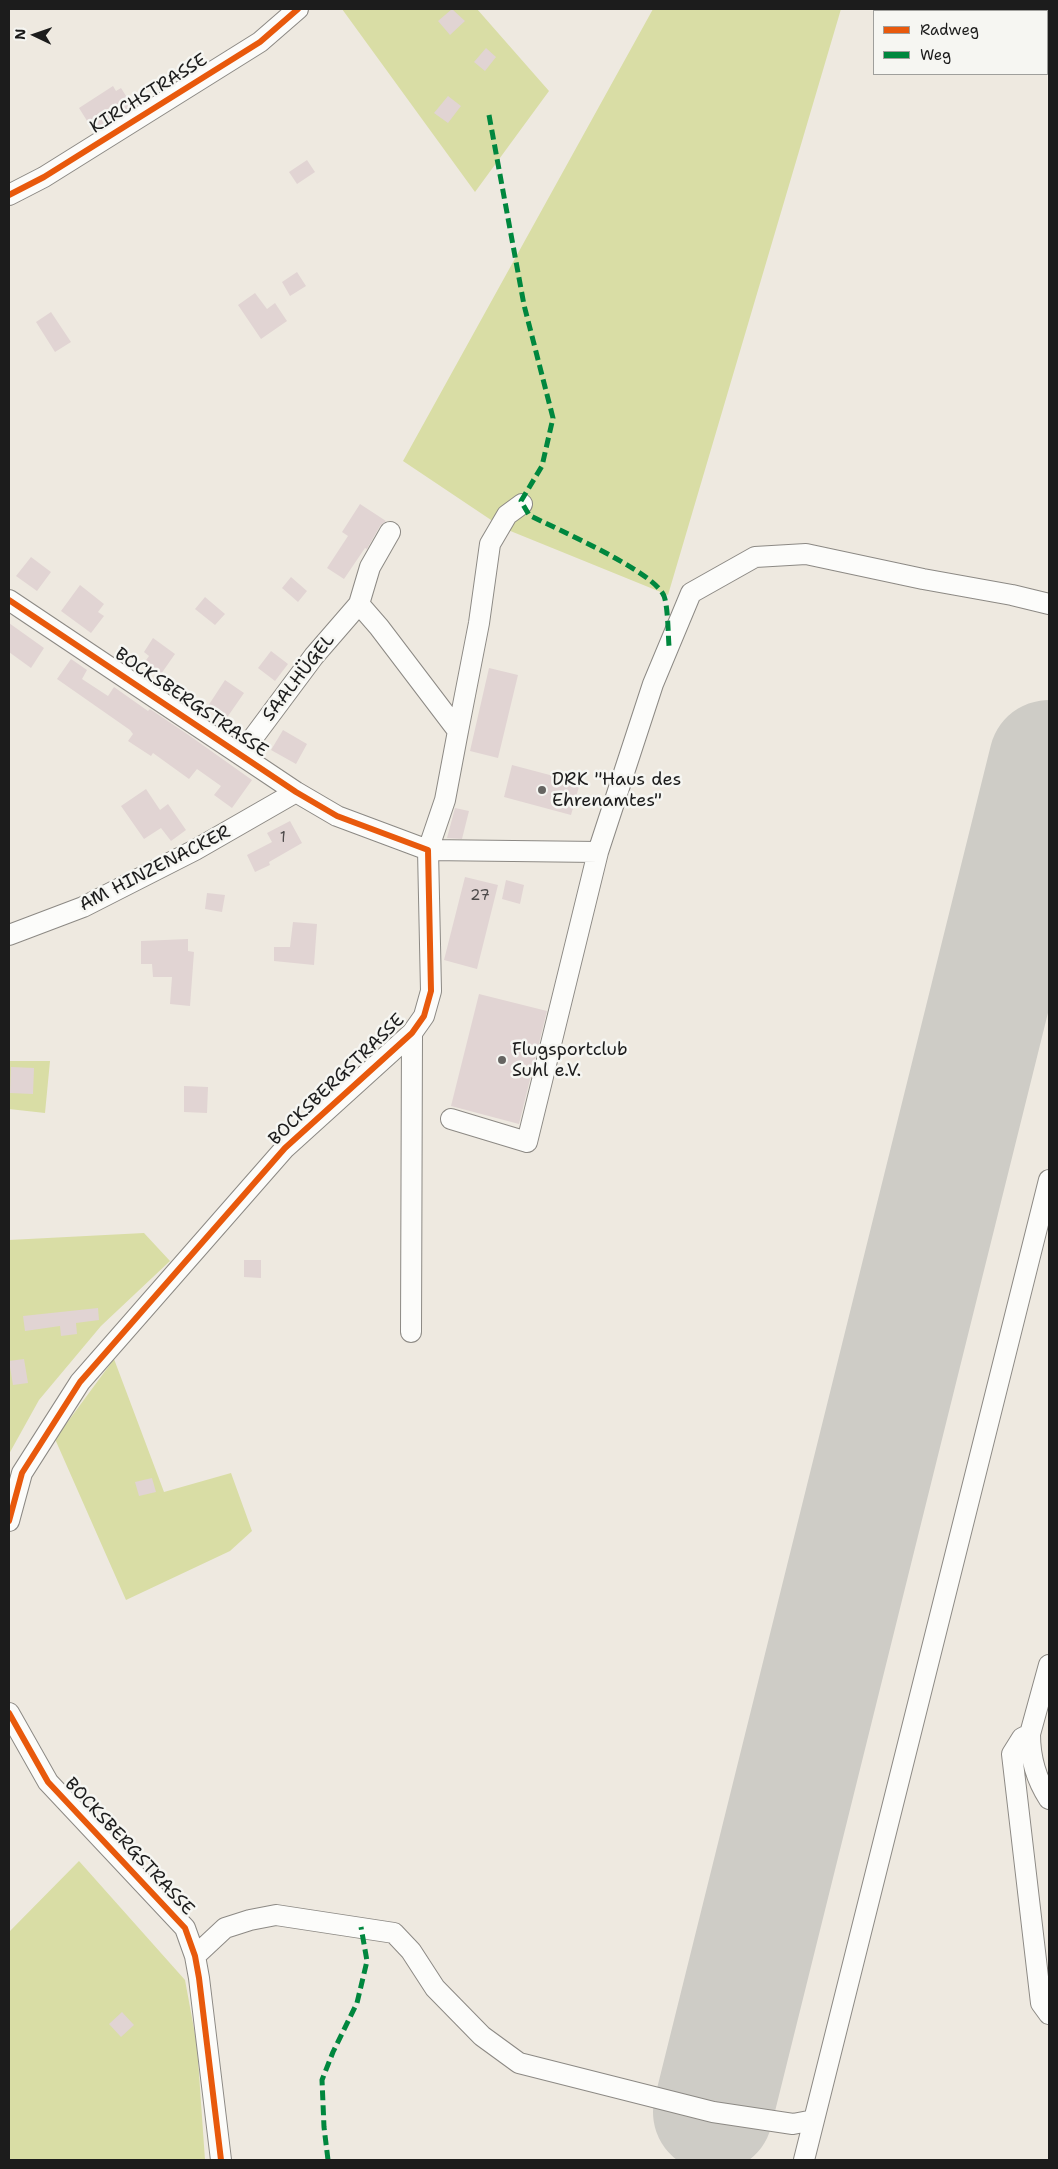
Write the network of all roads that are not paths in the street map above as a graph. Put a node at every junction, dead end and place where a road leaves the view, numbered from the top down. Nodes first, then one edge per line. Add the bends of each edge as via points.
1 (298, 9) edge
2 (9, 195) edge
3 (522, 504) dead end
4 (390, 532) dead end
5 (9, 600) edge
6 (359, 604) junction
7 (1049, 604) edge
8 (458, 731) junction
9 (241, 754) junction
10 (296, 792) junction
11 (428, 850) junction
12 (598, 852) junction
13 (9, 935) edge
14 (412, 1033) junction
15 (451, 1119) dead end
16 (1049, 1180) edge
17 (410, 1332) dead end
18 (9, 1521) edge
19 (1049, 1666) edge
20 (9, 1713) edge
21 (1030, 1734) junction
22 (1049, 1799) edge
23 (195, 1956) junction
24 (1049, 2014) edge
25 (814, 2120) junction
26 (221, 2160) edge
27 (804, 2160) edge

1 - 2 street, KIRCHSTRASSE via 260,42 44,177
3 - 8 street via 507,515 490,544
4 - 6 street via 370,567
5 - 9 street, BOCKSBERGSTRASSE
6 - 8 street
6 - 9 street, SAALHÜGEL via 314,656
7 - 12 street via 806,554 755,557 691,593 653,684
8 - 11 street via 445,800
9 - 10 street, BOCKSBERGSTRASSE
10 - 11 street, BOCKSBERGSTRASSE via 337,816
10 - 13 street, AM HINZENACKER via 195,850 83,907
11 - 12 street
11 - 14 street, BOCKSBERGSTRASSE via 430,991 424,1016
12 - 15 street via 527,1142
14 - 17 street
14 - 18 street, BOCKSBERGSTRASSE via 286,1148 80,1382 22,1473
16 - 25 street
19 - 21 street
20 - 23 street, BOCKSBERGSTRASSE via 48,1782 185,1928
21 - 22 street via 1030,1751 1036,1772
21 - 24 street via 1022,1738 1012,1754 1042,2003
23 - 25 street via 225,1928 276,1915 394,1933 411,1951 435,1988 482,2036 518,2064 713,2112 793,2124
23 - 26 street, BOCKSBERGSTRASSE
25 - 27 street

